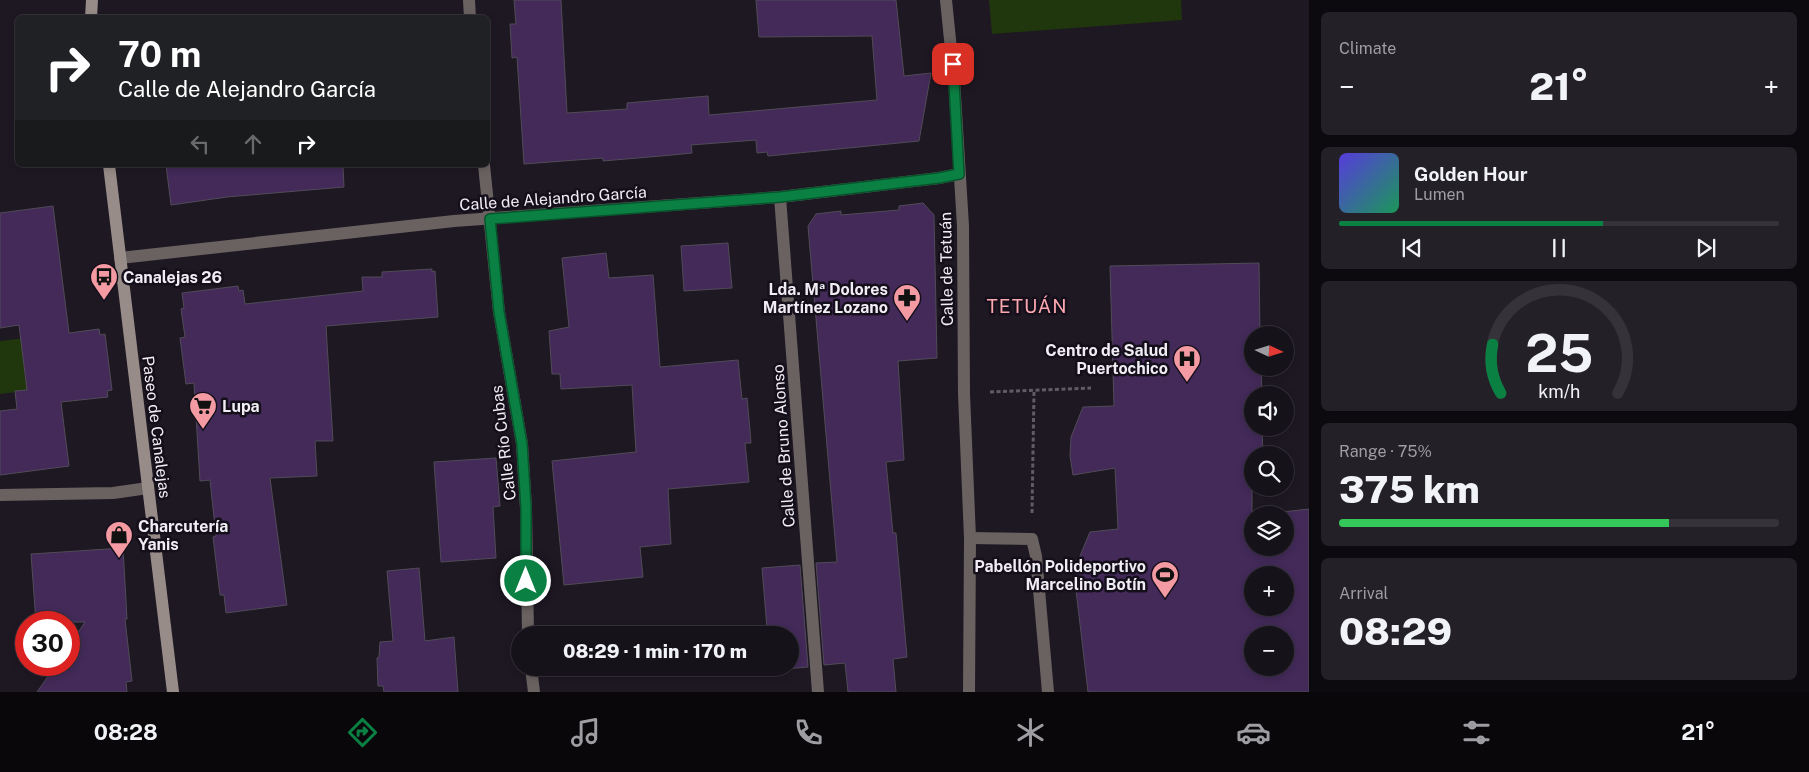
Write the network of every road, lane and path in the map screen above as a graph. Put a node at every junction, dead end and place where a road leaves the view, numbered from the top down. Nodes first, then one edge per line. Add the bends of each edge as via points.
1 (92, 0) edge
2 (469, 0) edge
3 (946, 0) edge
4 (92, 15) edge
5 (470, 15) edge
6 (109, 167) edge
7 (484, 167) edge
8 (959, 174) junction
9 (780, 197) junction
10 (490, 219) junction
11 (120, 258) junction
12 (1091, 388) dead end
13 (1034, 391) junction
14 (990, 392) dead end
15 (148, 488) junction
16 (0, 495) edge
17 (970, 538) junction
18 (1032, 539) junction
19 (528, 626) edge
20 (533, 676) edge
21 (173, 692) edge
22 (534, 692) edge
23 (818, 692) edge
24 (969, 692) edge
25 (1048, 692) edge

1 - 4 street
2 - 5 street
3 - 8 street, Calle de Tetuán
6 - 11 street, Paseo de Canalejas
7 - 10 street, Calle Río Cubas
8 - 9 street, Calle de Alejandro García
8 - 17 street, Calle de Tetuán
9 - 10 street, Calle de Alejandro García
9 - 23 street, Calle de Bruno Alonso
10 - 11 street, Calle de Alejandro García
10 - 19 street, Calle Río Cubas via 499,312 522,444
11 - 15 street, Paseo de Canalejas
12 - 13 path
13 - 14 path
13 - 18 path
15 - 16 street via 113,493
15 - 21 street, Paseo de Canalejas
17 - 18 street
17 - 24 street, Calle de Tetuán
18 - 25 street
20 - 22 street

